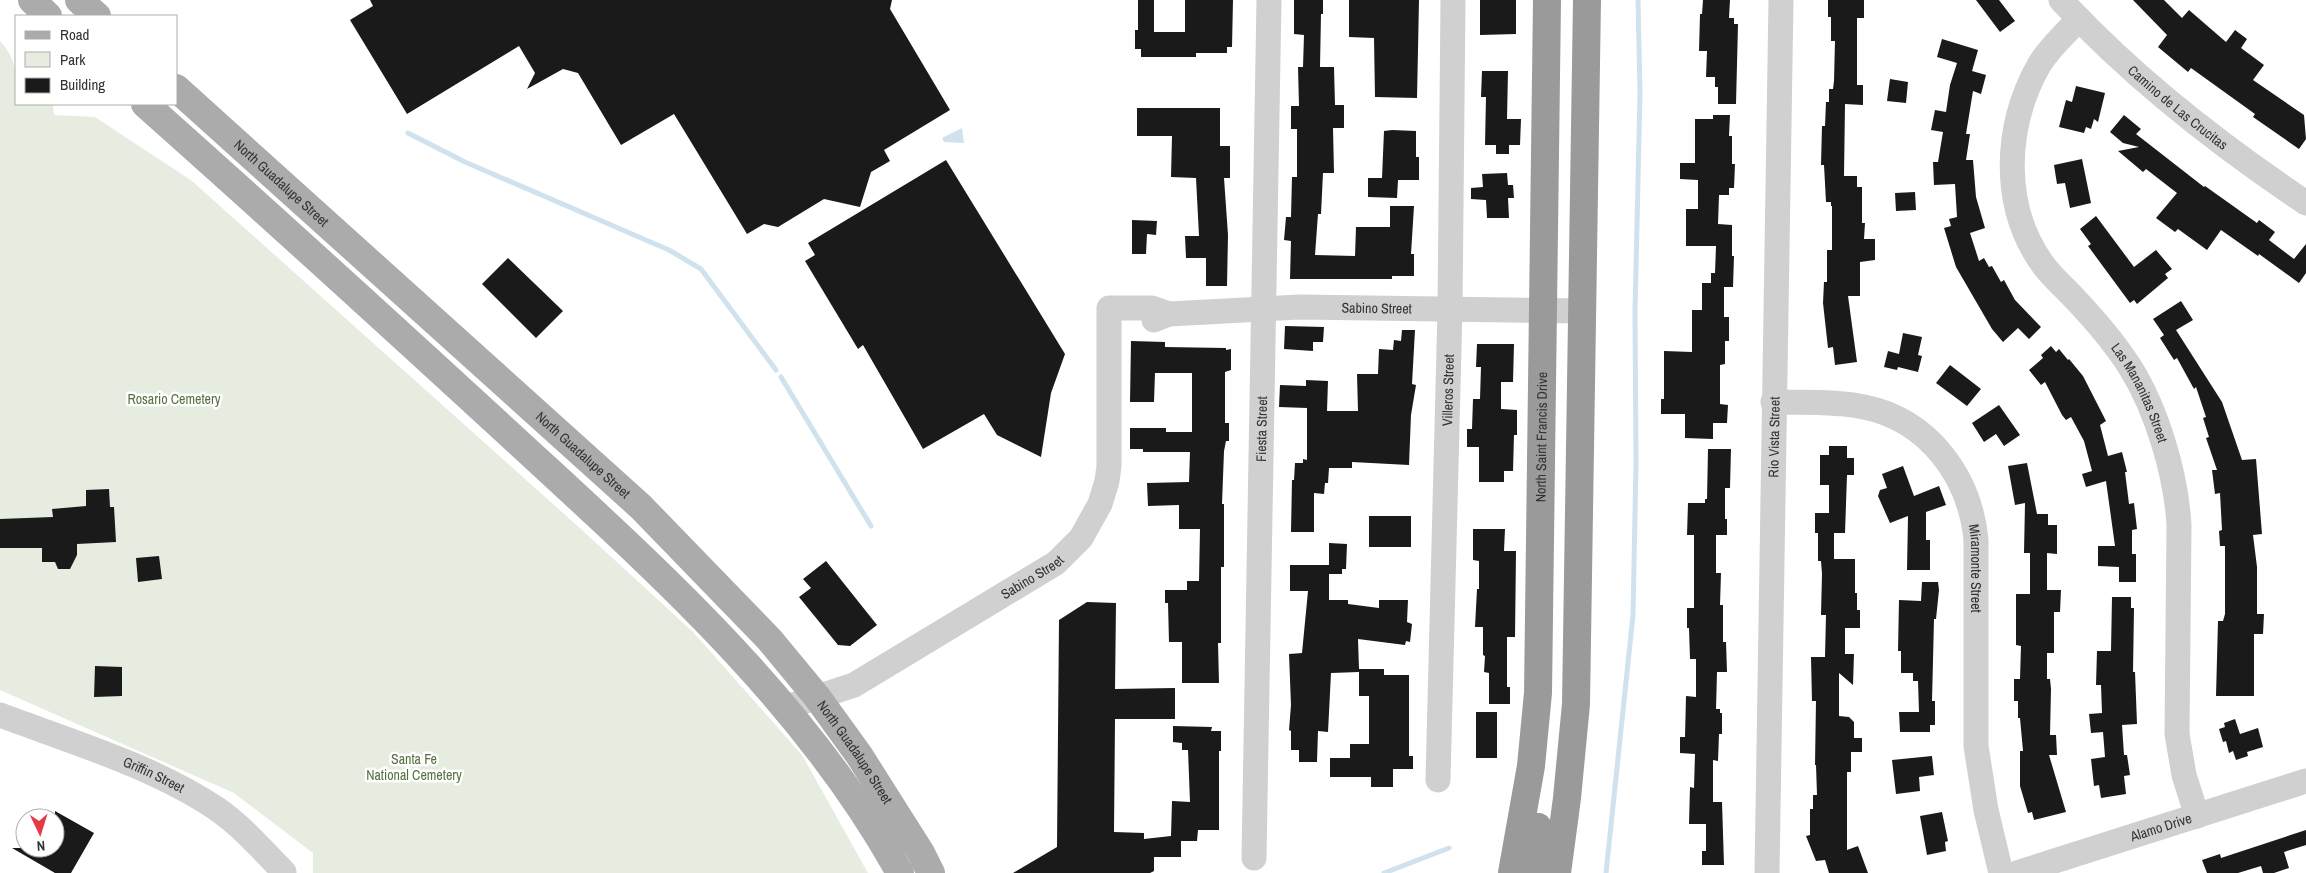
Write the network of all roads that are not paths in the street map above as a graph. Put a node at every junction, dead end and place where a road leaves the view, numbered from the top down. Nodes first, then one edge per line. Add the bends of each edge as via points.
1 (32, 0) edge
2 (1269, 0) edge
3 (1453, 0) edge
4 (1547, 0) edge
5 (1588, 0) edge
6 (1780, 0) edge
7 (2061, 0) edge
8 (47, 15) edge
9 (2078, 19) junction
10 (178, 90) edge
11 (146, 105) edge
12 (2306, 203) edge
13 (1264, 308) junction
14 (1450, 309) junction
15 (1543, 310) junction
16 (1583, 311) junction
17 (1773, 402) junction
18 (817, 697) junction
19 (784, 708) junction
20 (0, 714) edge
21 (1531, 766) junction
22 (1438, 780) dead end
23 (2306, 782) edge
24 (2197, 816) junction
25 (1254, 858) dead end
26 (284, 872) edge
27 (900, 873) edge
28 (931, 873) edge
29 (1512, 873) edge
30 (1532, 873) edge
31 (1557, 873) edge
32 (1767, 873) edge
33 (2002, 873) edge
34 (2017, 873) edge

1 - 8 main road
2 - 13 street, Fiesta Street
3 - 14 street, Villeros Street
4 - 15 highway, North Saint Francis Drive
5 - 16 highway
6 - 17 street, Rio Vista Street
7 - 9 street, Camino de Las Crucitas
9 - 12 street, Camino de Las Crucitas via 2122,64 2247,163
9 - 24 street, Las Mananitas Street via 2050,51 2032,79 2017,128 2012,179 2019,217 2032,248 2045,267 2105,332 2129,365 2144,392 2167,459 2179,525 2178,734 2181,762
10 - 18 main road, North Guadalupe Street via 641,507 769,639
11 - 19 main road, North Guadalupe Street via 335,273 633,548 744,661
13 - 14 street, Sabino Street
13 - 18 street, Sabino Street via 1169,314 1152,321 1109,316 1109,466 1100,504 1081,538 1056,563 987,605 854,685
13 - 25 street, Fiesta Street
14 - 15 street, Sabino Street
14 - 22 street, Villeros Street
15 - 16 street, Sabino Street
15 - 21 highway, North Saint Francis Drive via 1538,693
16 - 31 highway via 1576,704
17 - 32 street, Rio Vista Street
17 - 33 street, Miramonte Street via 1864,407 1894,417 1930,440 1958,478 1971,507 1976,540 1976,746 1986,810
18 - 19 street, Sabino Street
18 - 28 main road, North Guadalupe Street via 859,755
19 - 27 main road, North Guadalupe Street via 832,767 879,835
20 - 26 street, Griffin Street via 166,778 218,810
21 - 29 highway, North Saint Francis Drive
21 - 30 highway via 1538,824
23 - 24 street, Alamo Drive
24 - 34 street, Alamo Drive

